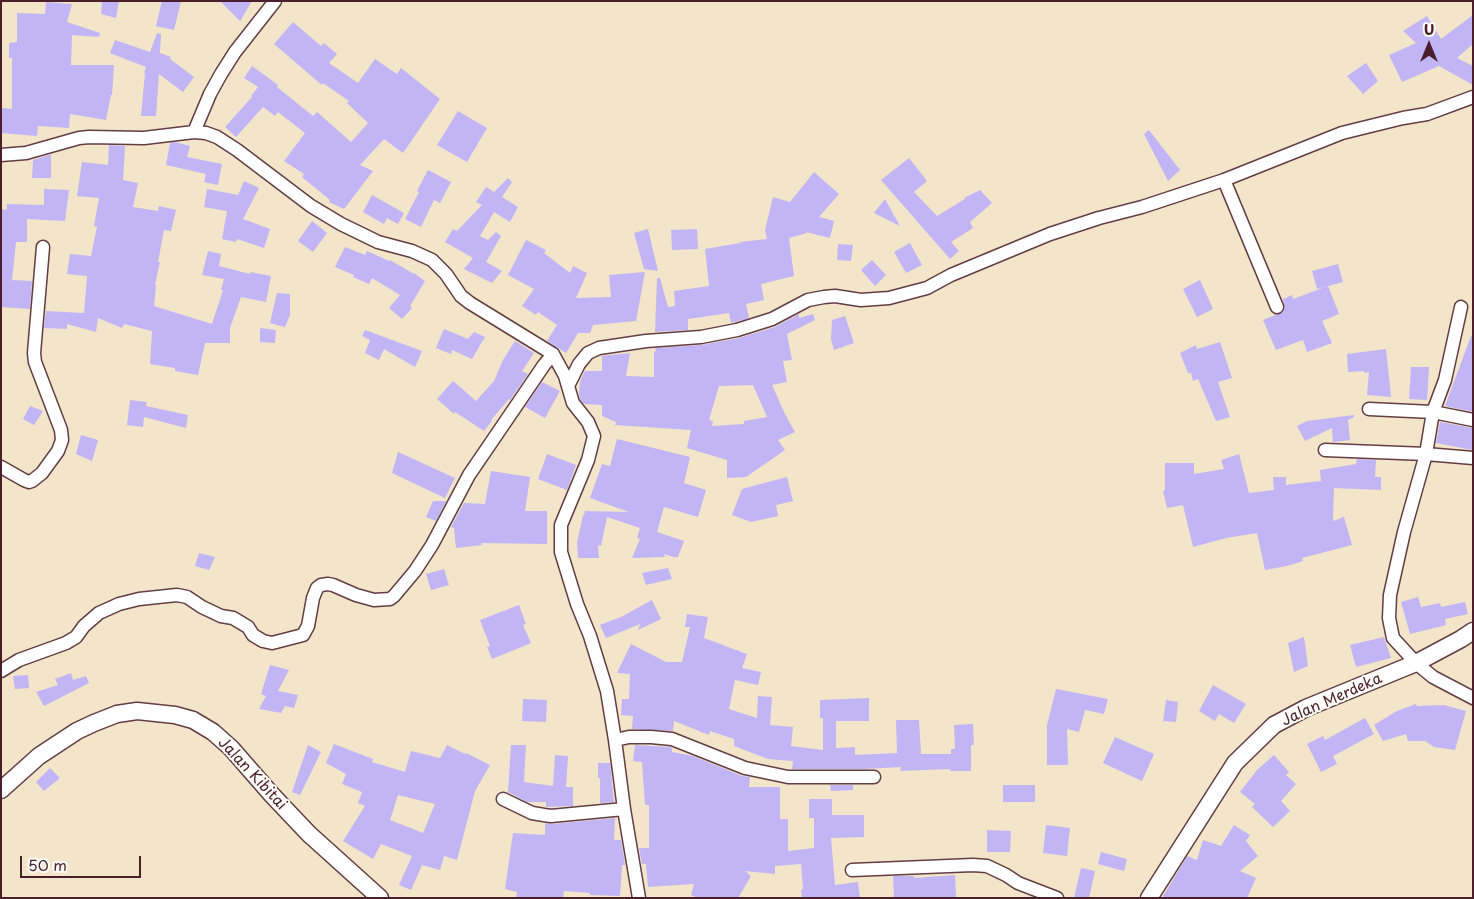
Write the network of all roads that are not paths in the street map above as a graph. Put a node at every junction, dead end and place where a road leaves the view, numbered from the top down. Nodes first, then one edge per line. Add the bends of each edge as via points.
1 (275, 1) edge
2 (1473, 97) edge
3 (194, 132) junction
4 (1, 155) edge
5 (1224, 180) junction
6 (43, 247) dead end
7 (1277, 307) dead end
8 (1461, 307) dead end
9 (554, 354) junction
10 (568, 386) junction
11 (1369, 409) dead end
12 (1433, 412) junction
13 (1473, 420) edge
14 (1325, 450) dead end
15 (1426, 454) junction
16 (1473, 458) edge
17 (1, 467) edge
18 (1473, 631) edge
19 (1416, 663) junction
20 (1, 671) edge
21 (1473, 698) edge
22 (616, 740) junction
23 (874, 777) dead end
24 (1, 790) edge
25 (503, 799) dead end
26 (624, 809) junction
27 (852, 870) dead end
28 (380, 898) edge
29 (639, 898) edge
30 (1057, 898) edge
31 (1149, 898) edge

1 - 3 street via 221,74
2 - 5 street via 1427,114 1342,133
3 - 4 street via 144,138 80,138 26,153
3 - 9 street via 206,133 227,143 311,206 341,224 378,242 432,260 470,303
5 - 7 street
5 - 10 street via 1050,234 927,288 890,298 824,297 808,300 772,319 737,330 599,348 579,364
6 - 17 street via 34,354 62,440 58,451 32,481
8 - 12 street via 1445,380
9 - 10 street
9 - 20 street via 469,475 415,571 390,599 374,600 333,585 321,585 313,598 303,635 272,643 253,635 248,627 233,618 215,613 187,598 176,595 139,599 99,613 66,644 19,660
10 - 22 street via 574,403 594,436 588,460 561,525 561,552 607,691
11 - 12 street
12 - 13 street
12 - 15 street
14 - 15 street
15 - 16 street
15 - 19 street via 1390,595 1389,618 1393,638
18 - 19 street, Jalan Merdeka
19 - 21 street via 1433,677
19 - 31 street, Jalan Merdeka via 1306,708 1274,725 1235,763
22 - 23 street via 636,737 672,739 745,768 788,777
22 - 26 street
24 - 28 street, Jalan Kibitai via 39,756 94,723 137,711 176,715 213,732 231,748 309,834
25 - 26 street via 532,813 551,816
26 - 29 street
27 - 30 street via 986,866

